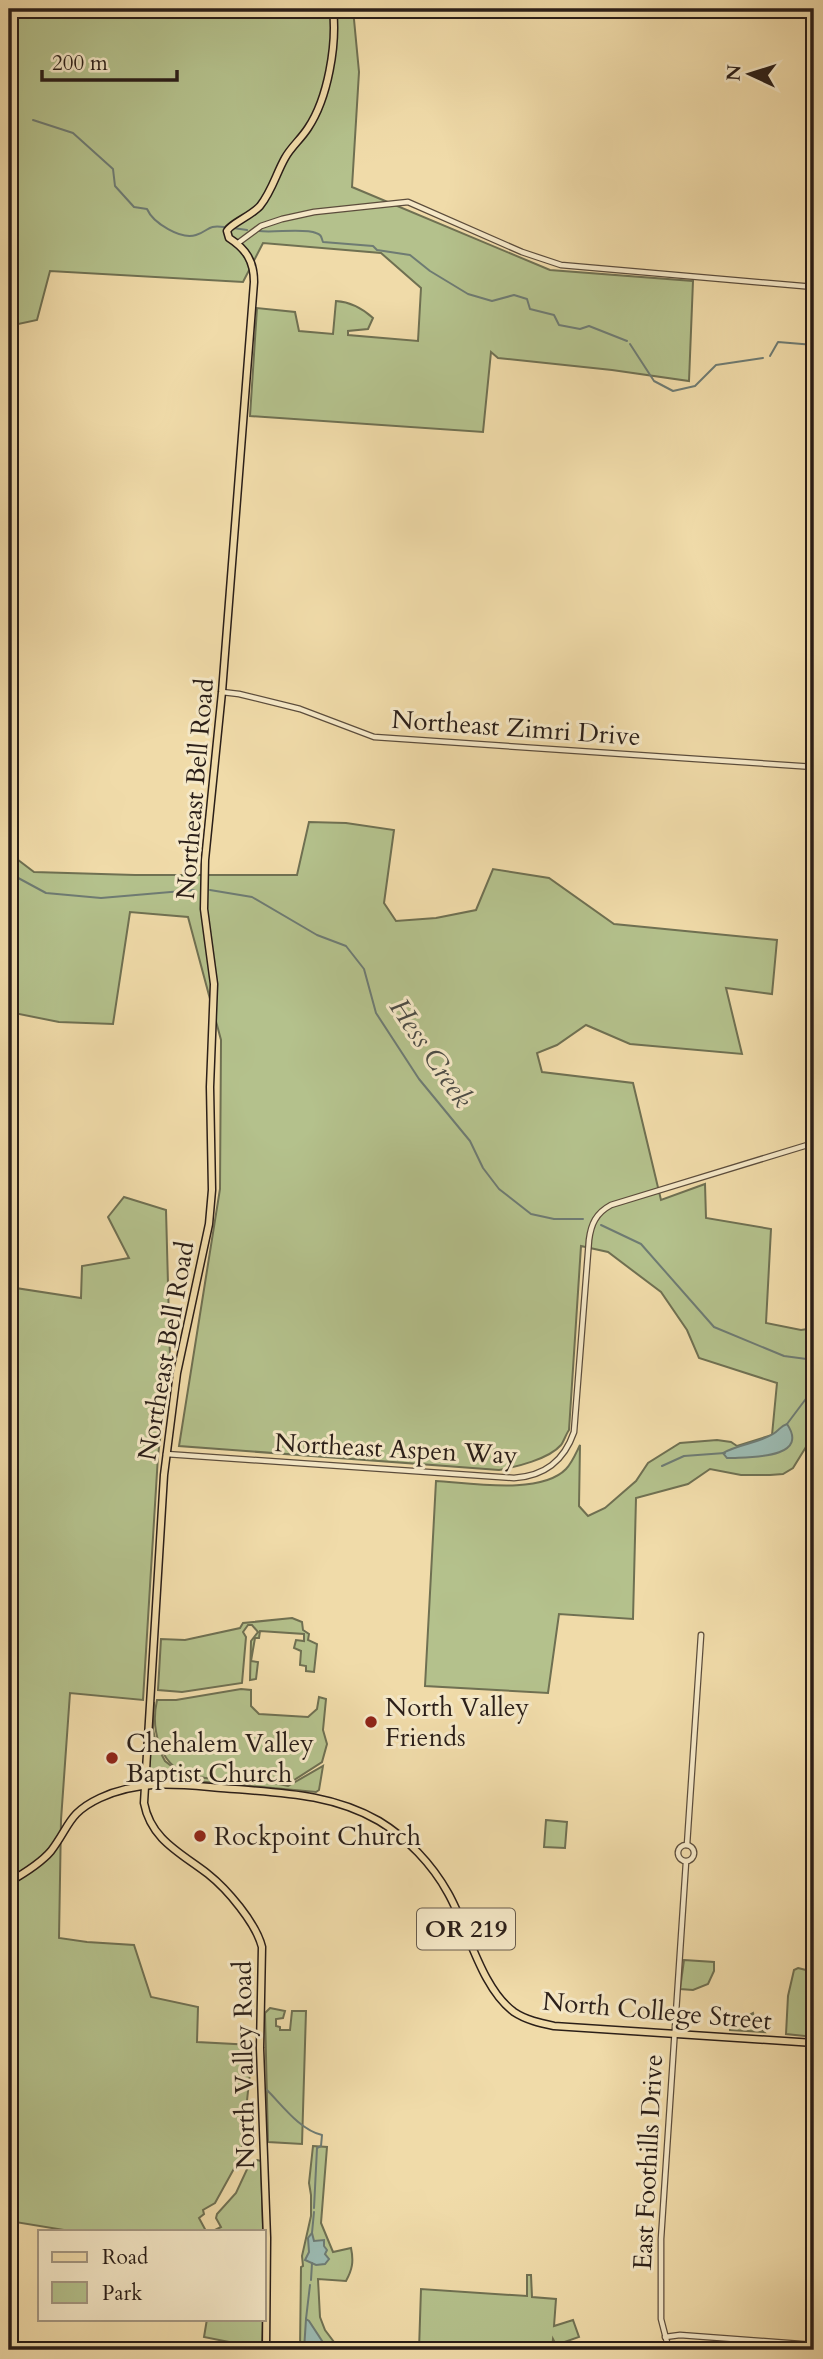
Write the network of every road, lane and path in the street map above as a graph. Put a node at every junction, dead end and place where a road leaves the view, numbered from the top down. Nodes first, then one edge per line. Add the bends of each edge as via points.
1 (333, 9) edge
2 (237, 243) junction
3 (814, 287) edge
4 (222, 692) junction
5 (814, 767) edge
6 (814, 1143) edge
7 (166, 1454) junction
8 (701, 1635) dead end
9 (145, 1784) junction
10 (687, 1845) junction
11 (686, 1862) junction
12 (9, 1882) edge
13 (674, 2034) junction
14 (814, 2043) edge
15 (666, 2337) junction
16 (814, 2345) edge
17 (266, 2350) edge
18 (669, 2350) edge

1 - 2 main road via 333,49 319,106 283,161 269,193 248,217 229,227 228,236
2 - 3 street via 261,226 282,219 408,202 561,265
2 - 4 main road, Northeast Bell Road via 250,257 254,282
4 - 5 street, Northeast Zimri Drive via 300,709 374,737
4 - 7 main road, Northeast Bell Road via 204,900 214,984 212,1190
6 - 7 street, Northeast Aspen Way via 611,1205 598,1215 589,1240 574,1432 562,1457 544,1471 514,1478
7 - 9 main road, Northeast Bell Road
8 - 10 street
9 - 12 main road, OR 219 via 81,1808 50,1852
9 - 13 main road, North College Street / OR 219 via 290,1793 356,1810 406,1842 436,1873 492,1985 512,2010 554,2026
9 - 17 main road, North Valley Road via 145,1810 153,1828 225,1890 258,1934 262,1947
10 - 11 street via 695,1854
10 - 11 street via 678,1853
11 - 13 street, East Foothills Drive
13 - 14 main road, North College Street / OR 219
13 - 15 street, East Foothills Drive via 661,2247 661,2319
15 - 16 street
15 - 18 street, East Foothills Drive

